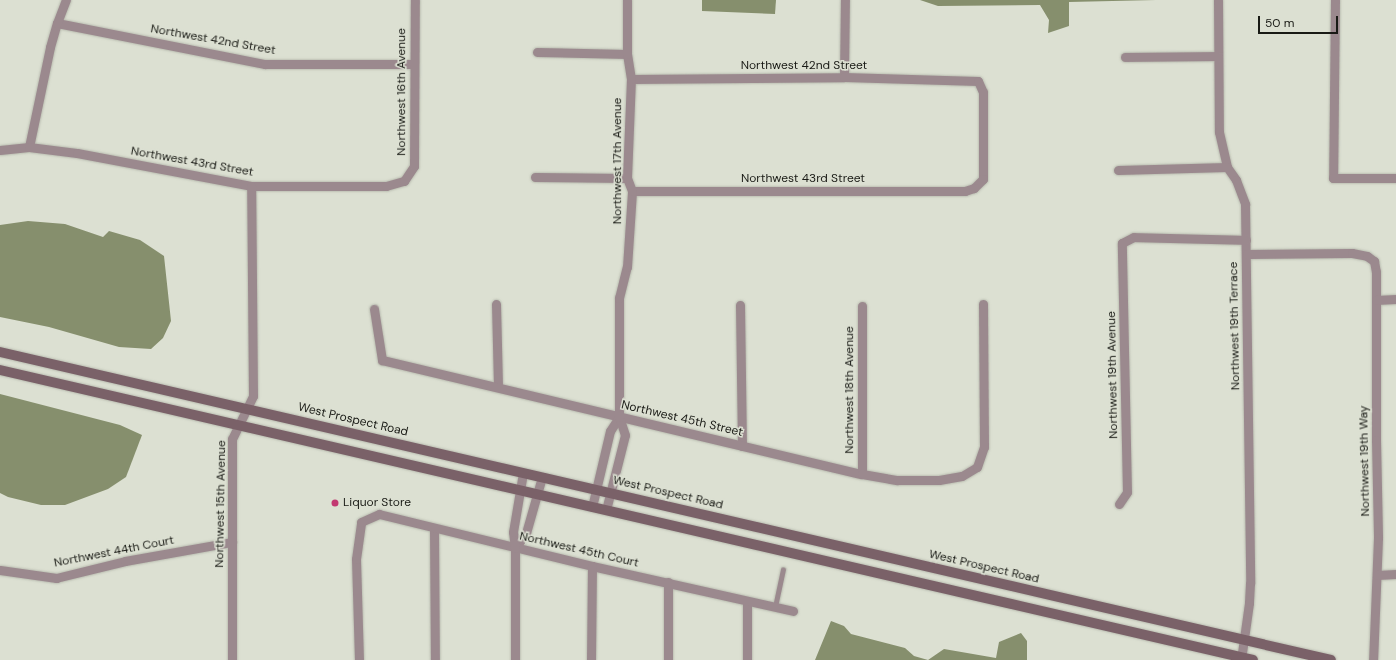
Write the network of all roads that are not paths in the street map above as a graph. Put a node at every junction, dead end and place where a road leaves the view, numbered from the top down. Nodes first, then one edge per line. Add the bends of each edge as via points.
1 (66, 0) edge
2 (415, 0) edge
3 (627, 0) edge
4 (845, 0) edge
5 (1218, 0) edge
6 (1335, 0) edge
7 (57, 23) junction
8 (537, 52) dead end
9 (627, 54) junction
10 (1218, 56) junction
11 (1125, 57) dead end
12 (414, 64) junction
13 (844, 77) junction
14 (631, 79) junction
15 (29, 147) junction
16 (0, 150) edge
17 (1227, 167) junction
18 (1118, 170) dead end
19 (535, 177) dead end
20 (627, 178) junction
21 (1396, 178) edge
22 (404, 181) joint
23 (251, 186) junction
24 (974, 188) joint
25 (632, 191) junction
26 (1246, 240) junction
27 (1247, 254) junction
28 (1396, 299) edge
29 (1376, 300) junction
30 (496, 304) dead end
31 (983, 304) dead end
32 (740, 305) dead end
33 (862, 306) dead end
34 (374, 309) dead end
35 (0, 352) edge
36 (0, 370) edge
37 (498, 387) junction
38 (247, 410) junction
39 (619, 417) junction
40 (239, 425) junction
41 (742, 446) junction
42 (523, 473) junction
43 (862, 474) junction
44 (542, 477) junction
45 (596, 490) junction
46 (520, 491) junction
47 (610, 493) junction
48 (537, 494) junction
49 (1119, 504) dead end
50 (592, 507) junction
51 (606, 510) junction
52 (434, 529) junction
53 (232, 542) junction
54 (515, 548) junction
55 (592, 566) junction
56 (0, 570) edge
57 (783, 570) dead end
58 (1396, 574) edge
59 (1377, 575) junction
60 (668, 582) junction
61 (747, 602) junction
62 (775, 607) junction
63 (793, 611) dead end
64 (1244, 640) junction
65 (1240, 659) edge
66 (232, 660) edge
67 (359, 660) edge
68 (436, 660) edge
69 (515, 660) edge
70 (590, 660) edge
71 (668, 660) edge
72 (747, 660) edge
73 (1253, 660) edge
74 (1331, 660) edge
75 (1373, 660) edge

1 - 7 street
2 - 12 street, Northwest 16th Avenue
3 - 9 street, Northwest 17th Avenue
4 - 13 street
5 - 10 street, Northwest 19th Terrace
6 - 21 street via 1333,178
7 - 12 street, Northwest 42nd Street via 265,64
7 - 15 street
8 - 9 street
9 - 14 street, Northwest 17th Avenue
10 - 11 street
10 - 17 street, Northwest 19th Terrace via 1219,132
12 - 22 street, Northwest 16th Avenue via 414,166
13 - 14 street, Northwest 42nd Street
13 - 24 street, Northwest 42nd Street via 978,81 983,92 983,179
14 - 20 street, Northwest 17th Avenue
15 - 16 street, Northwest 43rd Street
15 - 23 street, Northwest 43rd Street via 77,153
17 - 18 street
17 - 26 street, Northwest 19th Terrace via 1236,180 1245,204
19 - 20 street
20 - 25 street, Northwest 17th Avenue
22 - 23 street, Northwest 43rd Street via 386,186
23 - 38 street, Northwest 15th Avenue via 253,396
24 - 25 street, Northwest 43rd Street
25 - 39 street, Northwest 17th Avenue via 627,267 619,298
26 - 27 street, Northwest 19th Terrace
26 - 49 street, Northwest 19th Avenue via 1134,237 1122,243 1127,492
27 - 29 street, Northwest 19th Way via 1352,253 1367,256 1374,261
27 - 64 street, Northwest 19th Terrace via 1250,583
28 - 29 street
29 - 59 street, Northwest 19th Way
30 - 37 street
31 - 43 street, Northwest 45th Street via 984,447 977,467 962,476 939,480 897,480
32 - 41 street
33 - 43 street, Northwest 18th Avenue
34 - 37 street, Northwest 45th Street via 382,360
35 - 38 main road, West Prospect Road
36 - 40 main road
37 - 39 street, Northwest 45th Street
38 - 40 street, Northwest 15th Avenue
38 - 42 main road, West Prospect Road
39 - 41 street, Northwest 45th Street
39 - 45 street, Northwest 17th Avenue via 610,432
39 - 47 street, Northwest 17th Avenue via 625,435
40 - 46 main road
40 - 53 street, Northwest 15th Avenue via 232,439
41 - 43 street, Northwest 45th Street
42 - 44 main road, West Prospect Road
42 - 46 street
44 - 45 main road, West Prospect Road
44 - 48 street
45 - 47 main road, West Prospect Road
45 - 50 street, Northwest 17th Avenue
46 - 48 main road
46 - 54 street via 513,532
47 - 51 street, Northwest 17th Avenue
47 - 64 main road, West Prospect Road
48 - 50 main road
48 - 54 street via 526,533
50 - 51 main road
51 - 65 main road
52 - 54 street, Northwest 45th Court
52 - 67 street, Northwest 45th Court via 379,514 361,522 356,559
52 - 68 street
53 - 56 street, Northwest 44th Court via 125,561 56,578
53 - 66 street, Northwest 15th Avenue
54 - 55 street, Northwest 45th Court
54 - 69 street
55 - 60 street, Northwest 45th Court
55 - 70 street
57 - 62 lane
58 - 59 street
59 - 75 street, Northwest 19th Way
60 - 61 street, Northwest 45th Court
60 - 71 street
61 - 62 street, Northwest 45th Court
61 - 72 street
62 - 63 street, Northwest 45th Court
64 - 65 street, Northwest 19th Terrace
64 - 74 main road, West Prospect Road
65 - 73 main road

